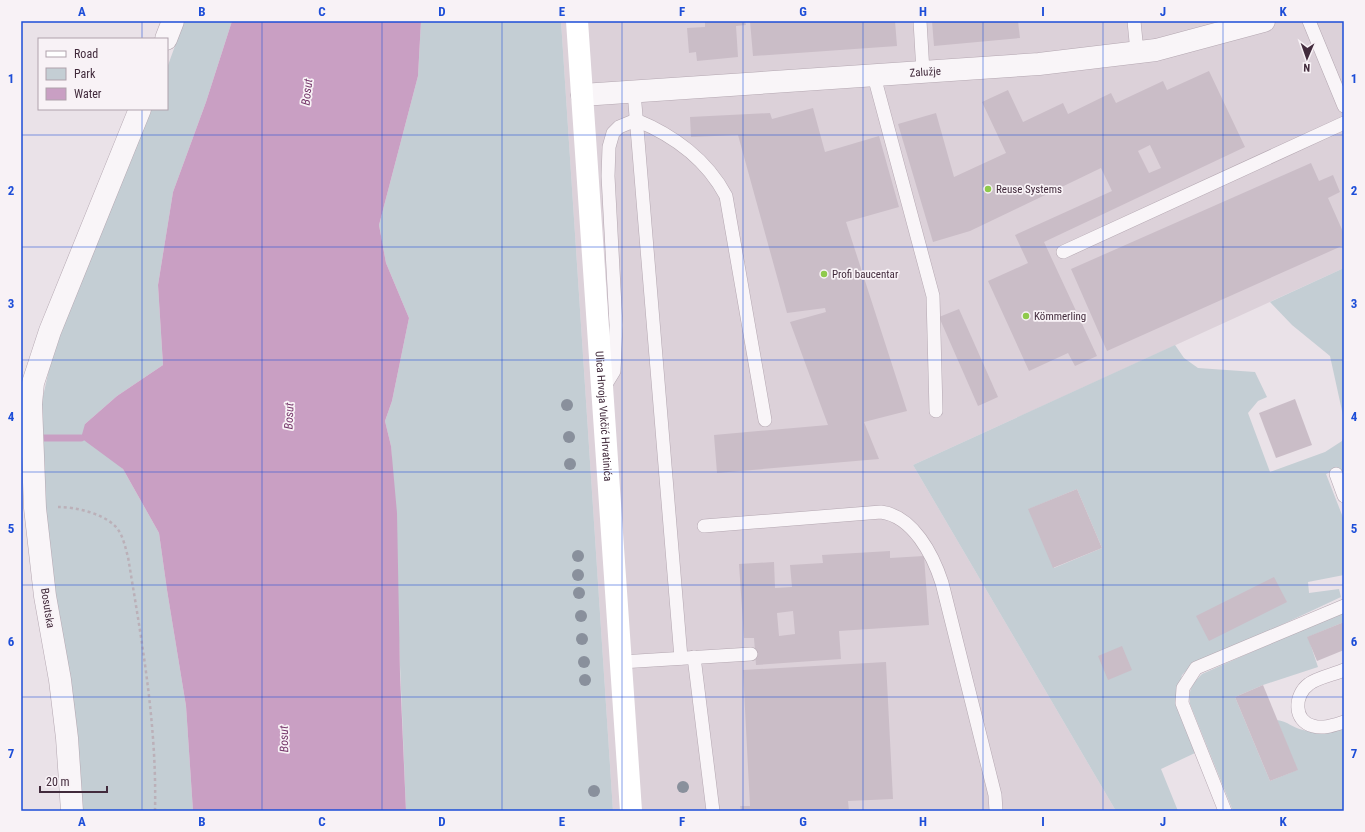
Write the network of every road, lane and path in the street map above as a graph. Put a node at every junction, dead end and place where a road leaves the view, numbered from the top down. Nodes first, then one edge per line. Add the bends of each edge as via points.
1 (173, 21) edge
2 (577, 21) edge
3 (920, 21) edge
4 (1134, 21) edge
5 (1264, 21) edge
6 (1309, 21) edge
7 (166, 38) edge
8 (1137, 52) junction
9 (923, 72) junction
10 (874, 76) junction
11 (634, 92) junction
12 (582, 95) junction
13 (1344, 106) edge
14 (140, 110) edge
15 (636, 120) junction
16 (1344, 124) edge
17 (1063, 252) dead end
18 (602, 390) junction
19 (26, 405) edge
20 (936, 412) dead end
21 (765, 420) dead end
22 (1336, 474) dead end
23 (1344, 496) edge
24 (28, 509) edge
25 (704, 526) dead end
26 (1344, 606) edge
27 (751, 654) dead end
28 (681, 658) junction
29 (694, 658) junction
30 (621, 662) junction
31 (1344, 670) edge
32 (1344, 722) edge
33 (72, 811) edge
34 (155, 811) edge
35 (632, 811) edge
36 (713, 811) edge
37 (996, 811) edge
38 (1225, 811) edge

1 - 7 street
2 - 12 main road, Ulica Hrvoja Vukčić Hrvatinića
3 - 9 lane
4 - 8 lane
5 - 8 street, Zalužje via 1156,50
6 - 13 lane
8 - 9 street, Zalužje via 1039,64
9 - 10 street, Zalužje
10 - 11 street, Zalužje
10 - 20 lane via 933,296
11 - 12 street, Zalužje
11 - 15 lane
12 - 18 main road, Ulica Hrvoja Vukčić Hrvatinića
14 - 19 street, Bosutska via 50,331
15 - 18 lane via 619,127 613,133 609,147 608,176 616,333 614,371
15 - 21 lane via 660,130 701,160 726,196
15 - 28 lane
16 - 17 lane
18 - 30 main road, Ulica Hrvoja Vukčić Hrvatinića
19 - 24 street, Bosutska
22 - 23 lane
24 - 33 street, Bosutska via 62,695
24 - 34 path via 66,507 99,515 115,526 122,539 128,557 148,675 155,752
25 - 37 lane via 881,512 892,513 917,534 936,565 942,583
26 - 38 lane via 1196,668 1183,688 1182,703
27 - 29 lane
28 - 29 lane
28 - 30 lane
29 - 36 lane
30 - 35 main road, Ulica Hrvoja Vukčić Hrvatinića
31 - 32 lane via 1309,684 1299,697 1297,710 1303,721 1314,726 1328,727

